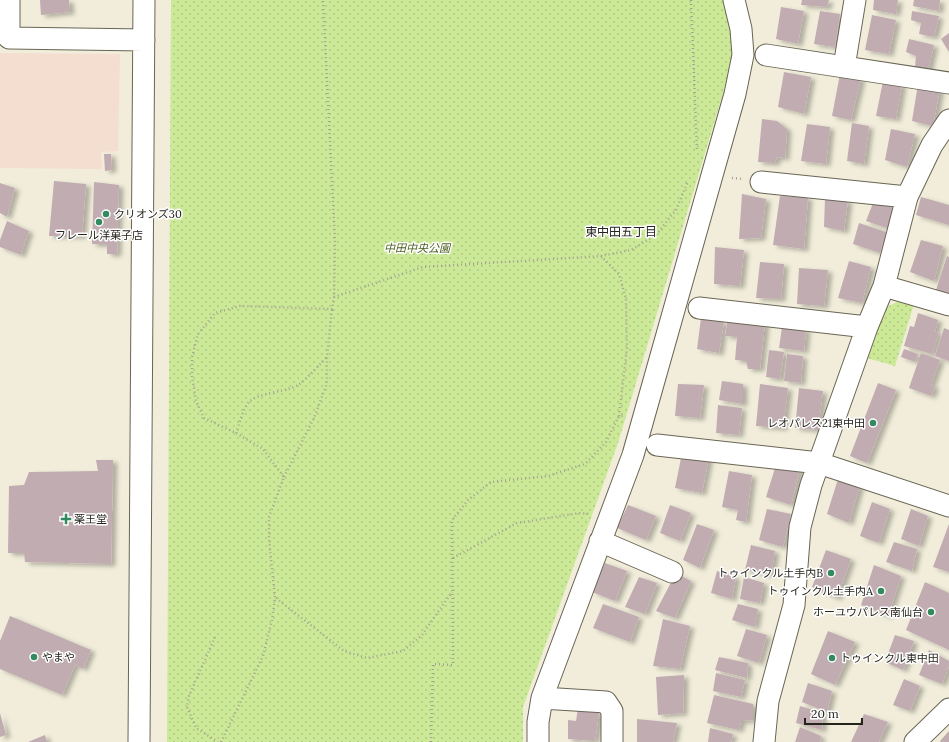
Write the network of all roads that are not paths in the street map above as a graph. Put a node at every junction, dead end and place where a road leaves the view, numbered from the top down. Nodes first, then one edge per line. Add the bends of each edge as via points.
1 (9, 0) edge
2 (144, 0) edge
3 (734, 0) edge
4 (855, 0) edge
5 (144, 40) junction
6 (766, 55) dead end
7 (844, 67) junction
8 (949, 83) edge
9 (949, 120) edge
10 (761, 182) road end
11 (907, 197) junction
12 (884, 286) junction
13 (949, 305) edge
14 (700, 308) dead end
15 (867, 327) junction
16 (657, 445) dead end
17 (819, 463) junction
18 (949, 506) edge
19 (600, 542) junction
20 (672, 572) dead end
21 (542, 698) junction
22 (949, 709) edge
23 (139, 742) edge
24 (538, 742) edge
25 (612, 742) edge
26 (764, 742) edge
27 (915, 742) edge

1 - 5 street via 8,38
2 - 5 street
3 - 19 street via 741,29 743,55 735,94 633,455
4 - 7 street
5 - 23 street
6 - 7 street
7 - 8 street
9 - 11 street via 932,145
10 - 11 street
11 - 12 street
12 - 13 street
12 - 15 street
14 - 15 street
15 - 17 street
16 - 17 street
17 - 18 street
17 - 26 street via 800,527 794,605 768,701
19 - 20 street
19 - 21 street
21 - 24 street
21 - 25 street via 606,702 612,711
22 - 27 street

